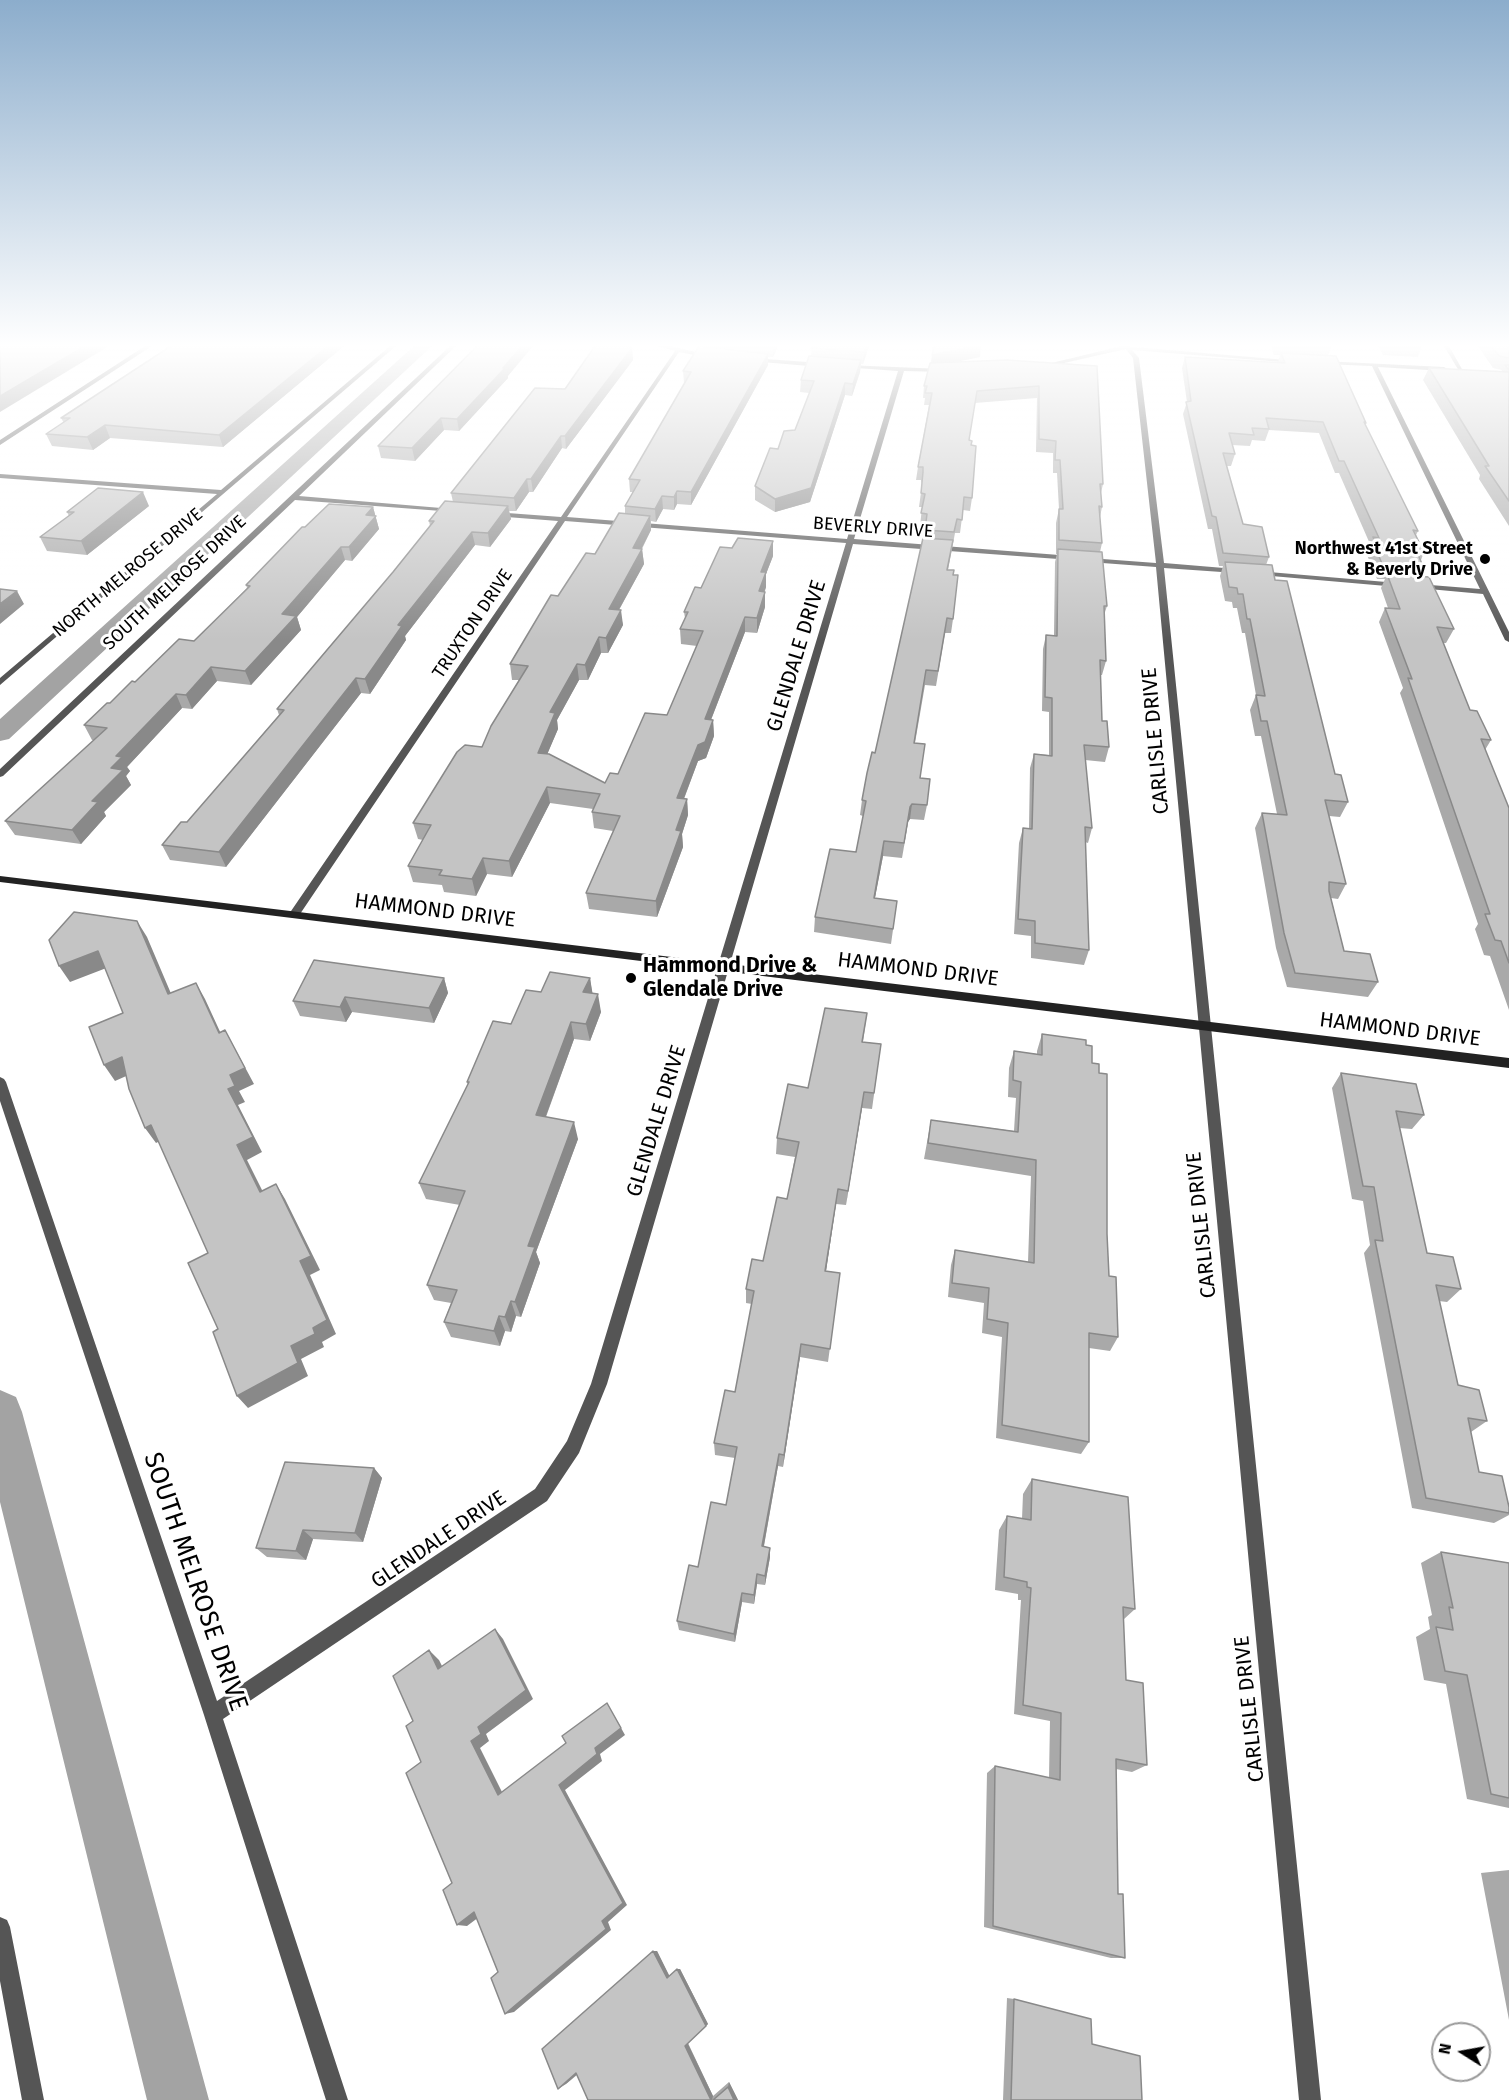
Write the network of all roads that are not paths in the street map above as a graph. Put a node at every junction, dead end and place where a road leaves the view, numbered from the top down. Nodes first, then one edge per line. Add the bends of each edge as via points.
1 (279, 444) edge
2 (351, 444) edge
3 (615, 444) edge
4 (880, 444) edge
5 (1146, 444) edge
6 (1413, 444) edge
7 (0, 476) edge
8 (223, 492) junction
9 (294, 498) junction
10 (460, 511) edge
11 (483, 513) edge
12 (565, 519) junction
13 (851, 541) junction
14 (1160, 565) junction
15 (1486, 592) junction
16 (1509, 640) edge
17 (0, 682) edge
18 (0, 774) edge
19 (0, 879) edge
20 (294, 914) junction
21 (724, 966) junction
22 (1203, 1024) junction
23 (1509, 1063) edge
24 (0, 1082) edge
25 (213, 1715) junction
26 (0, 1927) edge
27 (33, 2100) edge
28 (337, 2100) edge
29 (1310, 2100) edge

1 - 8 street, NORTH MELROSE DRIVE
2 - 9 street, SOUTH MELROSE DRIVE
3 - 12 street, TRUXTON DRIVE
4 - 13 street, GLENDALE DRIVE
5 - 14 street, CARLISLE DRIVE
6 - 15 street
7 - 8 street
8 - 17 street, NORTH MELROSE DRIVE
9 - 10 street
9 - 18 street, SOUTH MELROSE DRIVE
11 - 12 street, BEVERLY DRIVE
12 - 13 street, BEVERLY DRIVE
12 - 20 street, TRUXTON DRIVE
13 - 14 street, BEVERLY DRIVE
13 - 21 street, GLENDALE DRIVE
14 - 15 street, BEVERLY DRIVE
14 - 22 street, CARLISLE DRIVE
15 - 16 street
19 - 20 street, HAMMOND DRIVE
20 - 21 street, HAMMOND DRIVE
21 - 22 street, HAMMOND DRIVE
21 - 25 street, GLENDALE DRIVE via 599,1384 573,1447 541,1495
22 - 23 street, HAMMOND DRIVE
22 - 29 street, CARLISLE DRIVE
24 - 25 street, SOUTH MELROSE DRIVE
25 - 28 street, SOUTH MELROSE DRIVE
26 - 27 street

